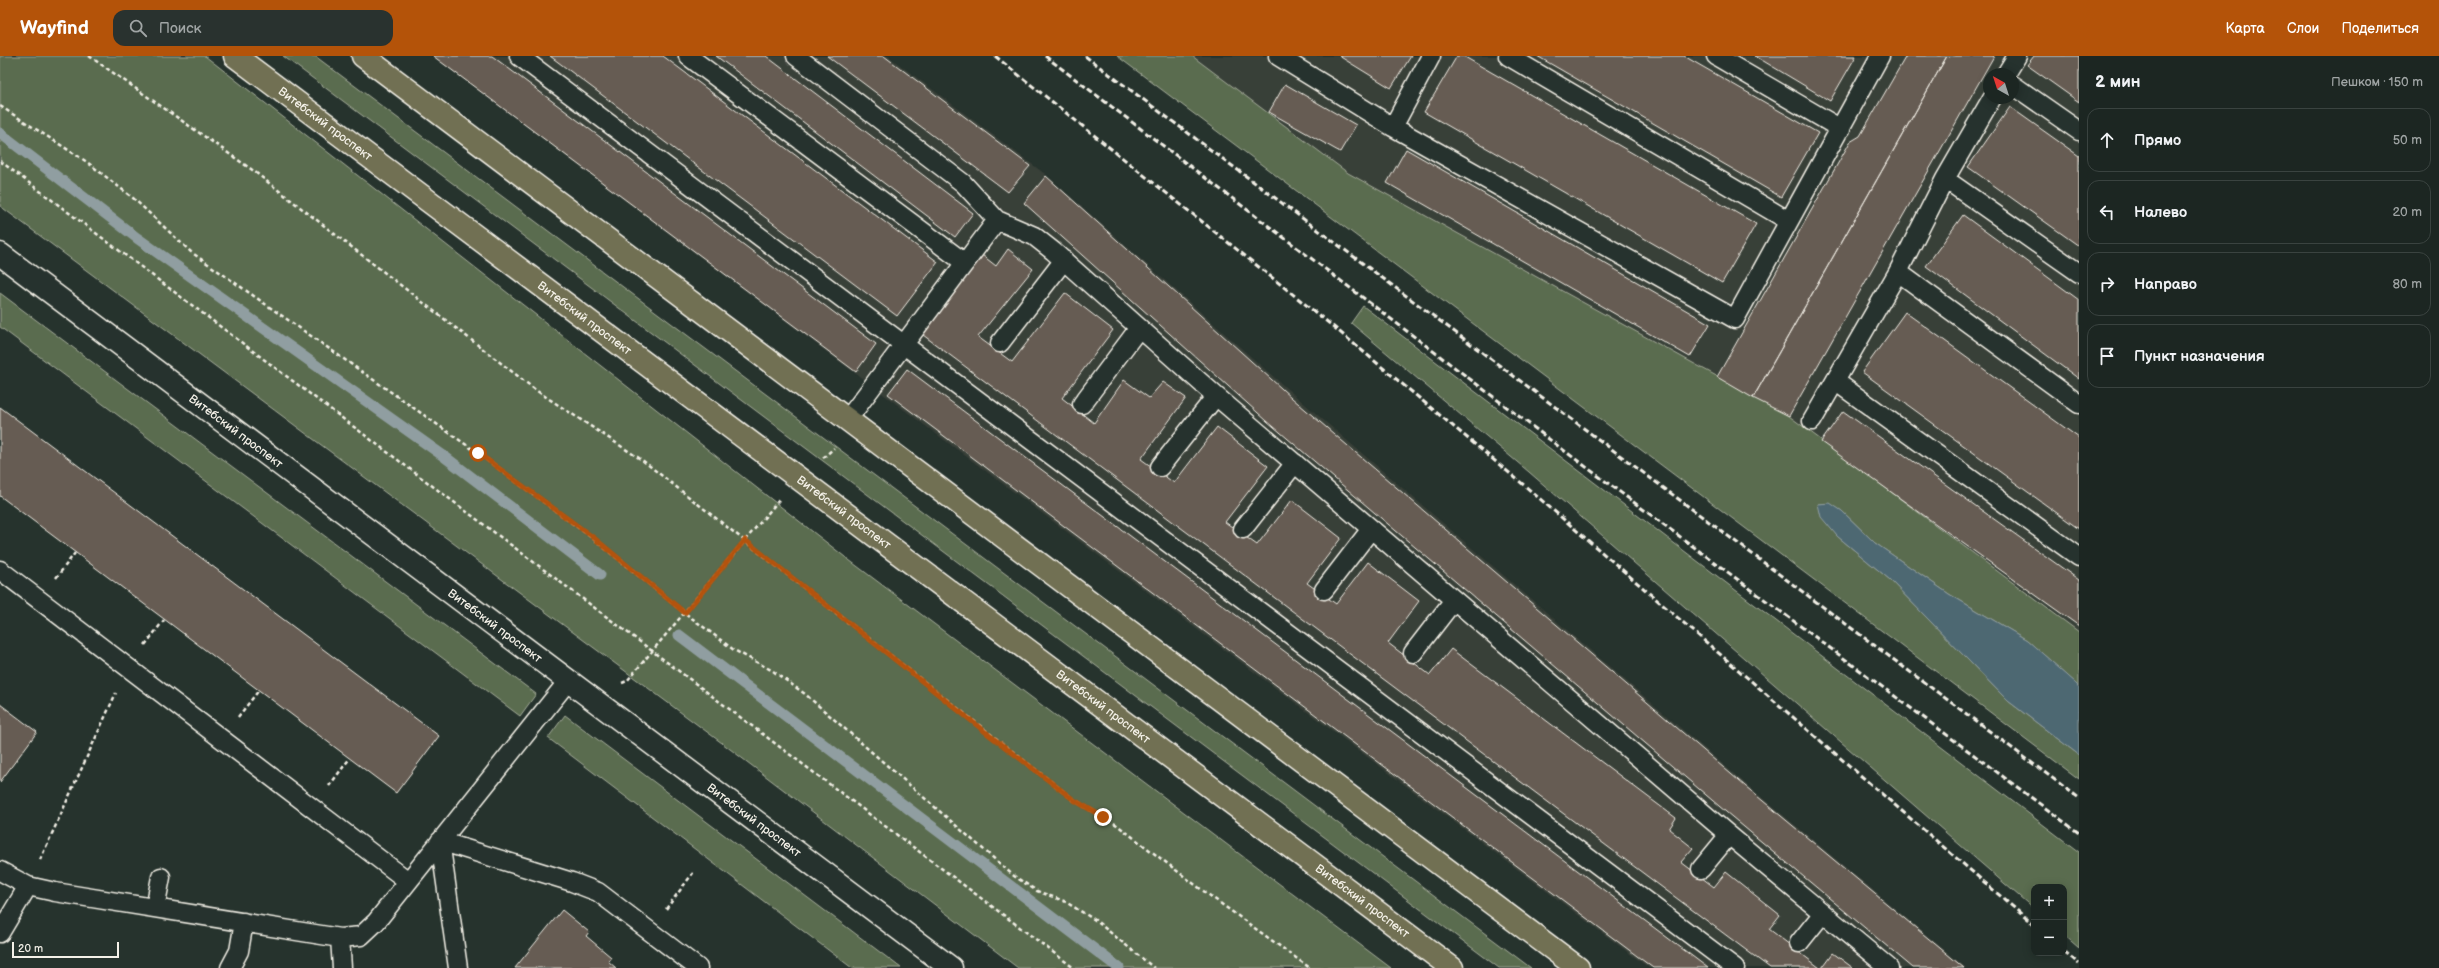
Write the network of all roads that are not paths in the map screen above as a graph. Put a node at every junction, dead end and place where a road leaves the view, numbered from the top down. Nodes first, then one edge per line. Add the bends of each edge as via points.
1 (235, 56) edge
2 (363, 56) edge
3 (519, 56) edge
4 (688, 56) edge
5 (796, 56) edge
6 (1278, 56) edge
7 (1431, 56) edge
8 (1508, 56) edge
9 (1716, 56) edge
10 (1880, 56) edge
11 (2017, 56) edge
12 (2010, 68) edge
13 (2019, 89) edge
14 (1989, 104) edge
15 (1393, 127) junction
16 (1841, 129) junction
17 (2079, 132) edge
18 (1945, 179) junction
19 (997, 220) junction
20 (1789, 221) junction
21 (0, 254) edge
22 (1064, 260) junction
23 (964, 263) junction
24 (1898, 272) junction
25 (2079, 273) edge
26 (1139, 328) junction
27 (1000, 342) dead end
28 (903, 344) junction
29 (1835, 381) junction
30 (1216, 396) junction
31 (1082, 404) dead end
32 (2079, 404) edge
33 (848, 419) junction
34 (1812, 421) dead end
35 (1295, 464) junction
36 (1160, 467) dead end
37 (1243, 529) dead end
38 (1371, 529) junction
39 (2079, 557) edge
40 (0, 570) edge
41 (1324, 590) dead end
42 (1454, 600) junction
43 (1413, 653) dead end
44 (568, 681) junction
45 (1729, 835) junction
46 (440, 841) junction
47 (1701, 869) dead end
48 (0, 871) edge
49 (161, 877) dead end
50 (408, 881) junction
51 (28, 886) junction
52 (155, 908) junction
53 (1823, 913) junction
54 (244, 922) junction
55 (0, 934) edge
56 (340, 938) junction
57 (1799, 943) dead end
58 (230, 968) edge
59 (342, 968) edge
60 (458, 968) edge
61 (698, 968) edge
62 (951, 968) edge
63 (1452, 968) edge
64 (1578, 968) edge
65 (1735, 968) edge
66 (1889, 968) edge

1 - 63 main road, Витебский проспект
2 - 33 main road
3 - 28 lane
4 - 23 lane
5 - 19 lane via 963,183
6 - 15 lane
7 - 15 lane
8 - 20 lane
9 - 16 lane
10 - 16 lane
11 - 12 lane
13 - 17 lane
14 - 18 lane
15 - 20 lane via 1735,319
16 - 20 lane
18 - 24 lane
18 - 25 lane
19 - 22 lane via 1034,236
19 - 23 lane
21 - 44 street, Витебский проспект
22 - 26 lane
22 - 27 lane
23 - 28 lane
24 - 29 lane
24 - 32 lane
26 - 30 lane
26 - 31 lane
28 - 33 lane
28 - 65 lane
29 - 34 lane
29 - 39 lane
30 - 35 lane
30 - 36 lane
33 - 64 main road
35 - 37 lane
35 - 38 lane
38 - 41 lane
38 - 42 lane
40 - 50 lane
42 - 43 lane
42 - 45 lane
44 - 46 lane
44 - 62 street, Витебский проспект
45 - 47 lane
45 - 53 lane
46 - 50 lane
46 - 60 lane
46 - 61 lane via 598,892
48 - 51 lane
49 - 52 lane
50 - 56 lane via 376,922 361,936
51 - 52 lane
51 - 55 lane
52 - 54 lane
53 - 57 lane
53 - 66 lane
54 - 56 lane
54 - 58 lane via 239,951
56 - 59 lane

